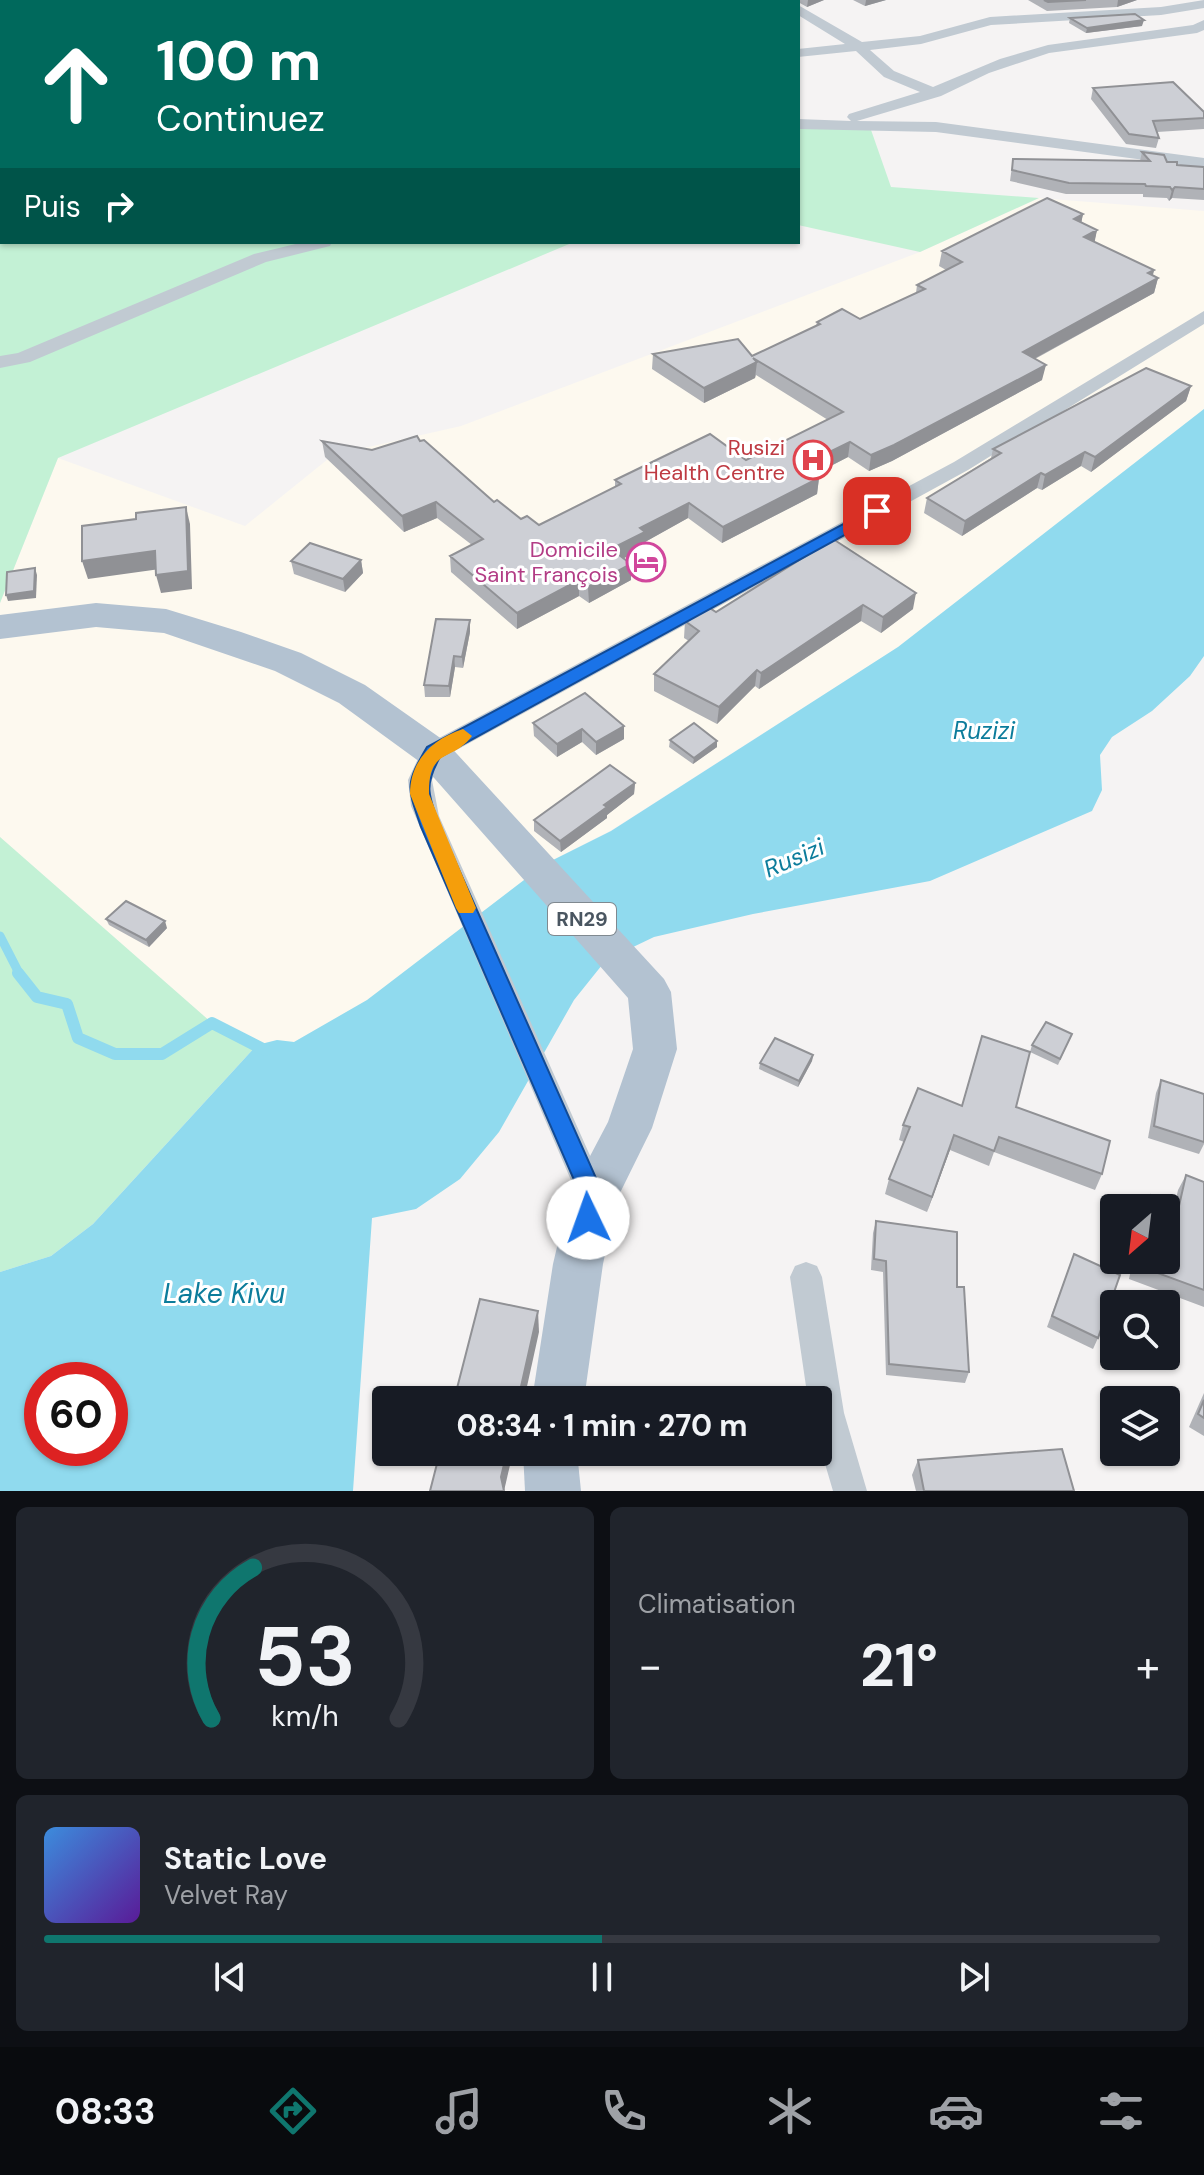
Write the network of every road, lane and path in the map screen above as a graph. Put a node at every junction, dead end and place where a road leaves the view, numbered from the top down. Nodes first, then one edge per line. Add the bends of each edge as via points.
1 (1194, 0) edge
2 (1204, 4) edge
3 (800, 10) edge
4 (1204, 24) edge
5 (857, 45) junction
6 (800, 53) edge
7 (936, 93) junction
8 (805, 124) edge
9 (1204, 163) edge
10 (316, 244) edge
11 (1204, 316) edge
12 (0, 362) edge
13 (0, 627) edge
14 (433, 752) junction
15 (593, 1196) junction
16 (806, 1277) dead end
17 (560, 1386) edge
18 (551, 1466) edge
19 (553, 1491) edge
20 (850, 1491) edge

1 - 2 street
2 - 5 street via 990,21 921,40
3 - 5 street
4 - 7 street via 1028,54
5 - 6 street
5 - 7 street via 889,74
7 - 8 street via 875,113
8 - 9 street via 967,130
10 - 12 street via 260,258 23,358
11 - 14 street via 961,466
13 - 14 main road via 96,615 178,625 288,662 352,694
14 - 15 street via 419,777 419,794
14 - 15 main road, RN29 via 649,992 655,1049 629,1128
15 - 17 main road, RN29
16 - 20 street via 827,1413
18 - 19 main road

